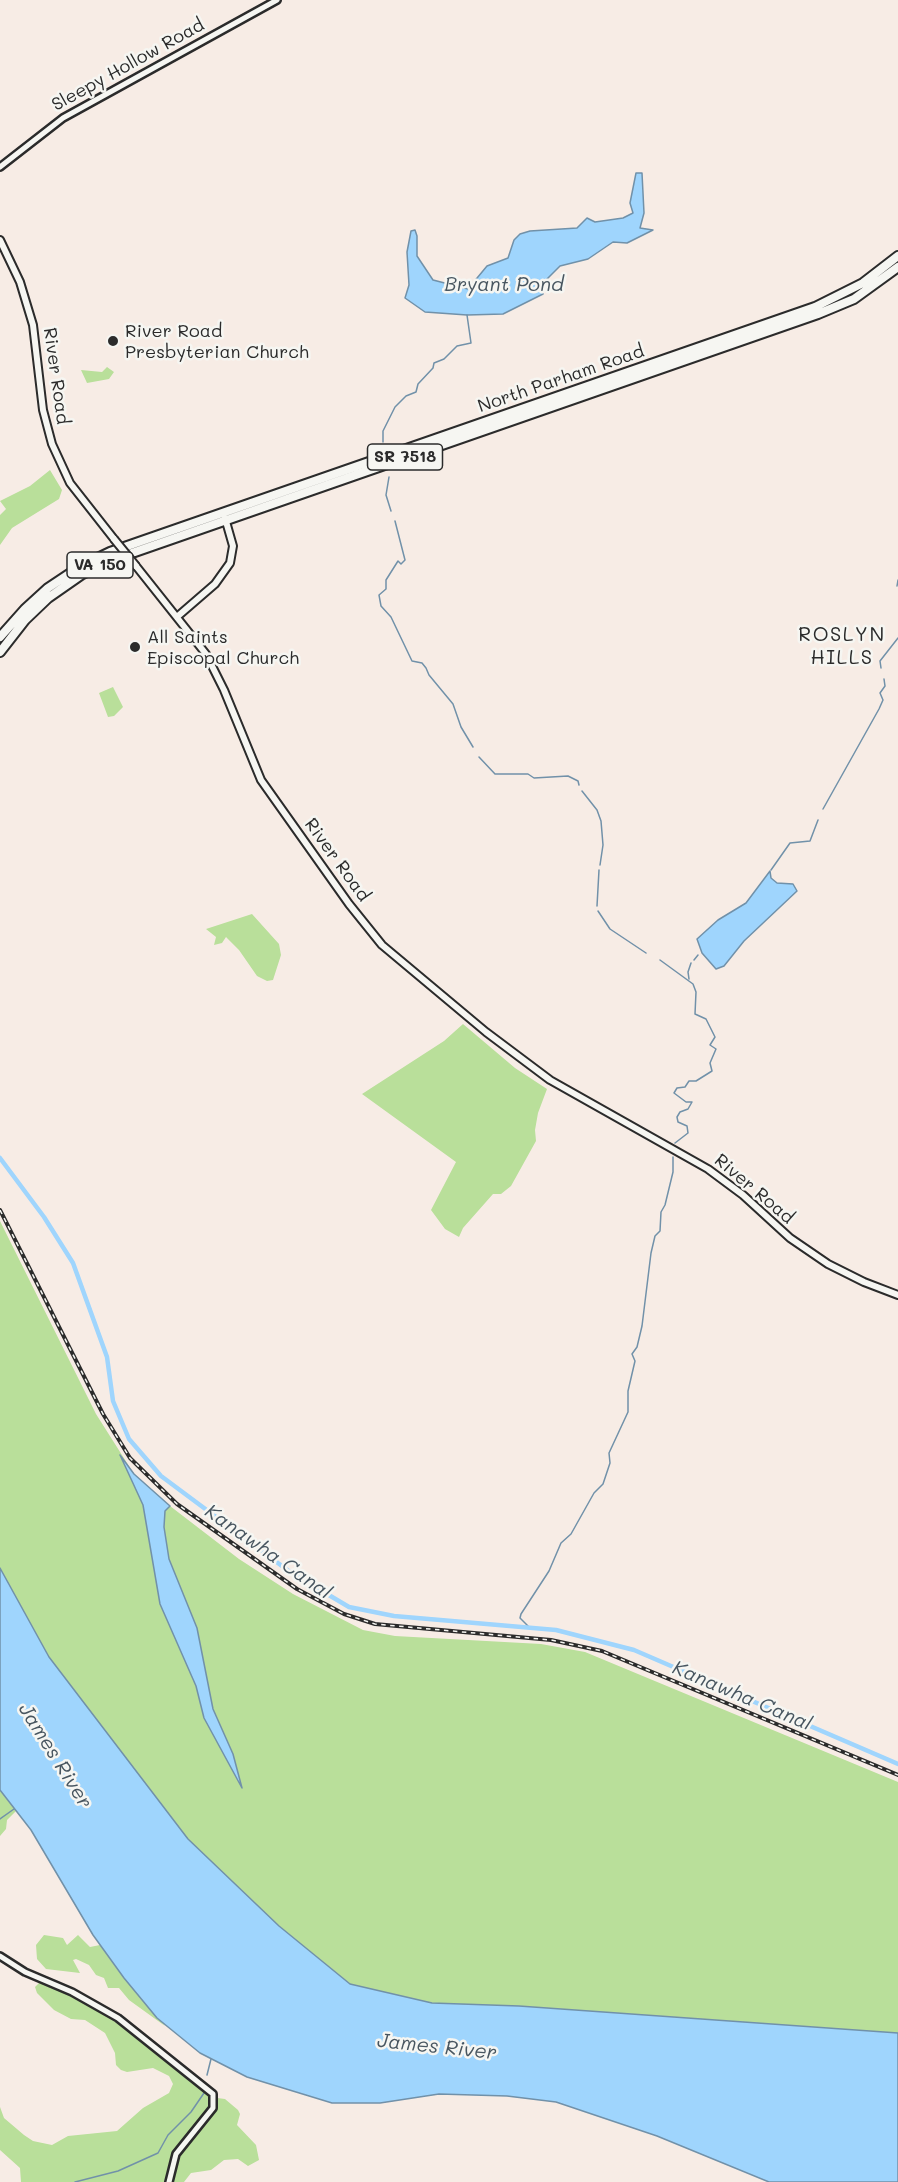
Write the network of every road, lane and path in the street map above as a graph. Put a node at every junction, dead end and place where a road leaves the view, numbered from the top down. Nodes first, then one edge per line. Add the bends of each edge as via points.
1 (277, 0) edge
2 (0, 166) edge
3 (0, 240) edge
4 (898, 256) edge
5 (898, 267) edge
6 (224, 516) junction
7 (178, 616) junction
8 (0, 638) edge
9 (0, 652) edge
10 (898, 1295) edge
11 (0, 1956) edge
12 (169, 2182) edge

1 - 2 street, Sleepy Hollow Road via 63,118
3 - 7 main road, River Road, bridge via 20,282 33,325 43,410 52,444 70,483
4 - 6 highway, North Parham Road / SR 7518 via 863,283 821,304
5 - 6 highway, North Parham Road / SR 7518 via 862,293 824,312
6 - 7 main road via 233,546 230,563 210,589
6 - 8 highway, VA 150 via 115,550 81,566 30,603
6 - 9 highway, VA 150 via 81,576 36,609
7 - 10 main road, River Road via 219,677 261,780 350,904 389,951 543,1074 708,1168 790,1238 828,1264
11 - 12 street via 118,2018 213,2094 213,2108 176,2154

